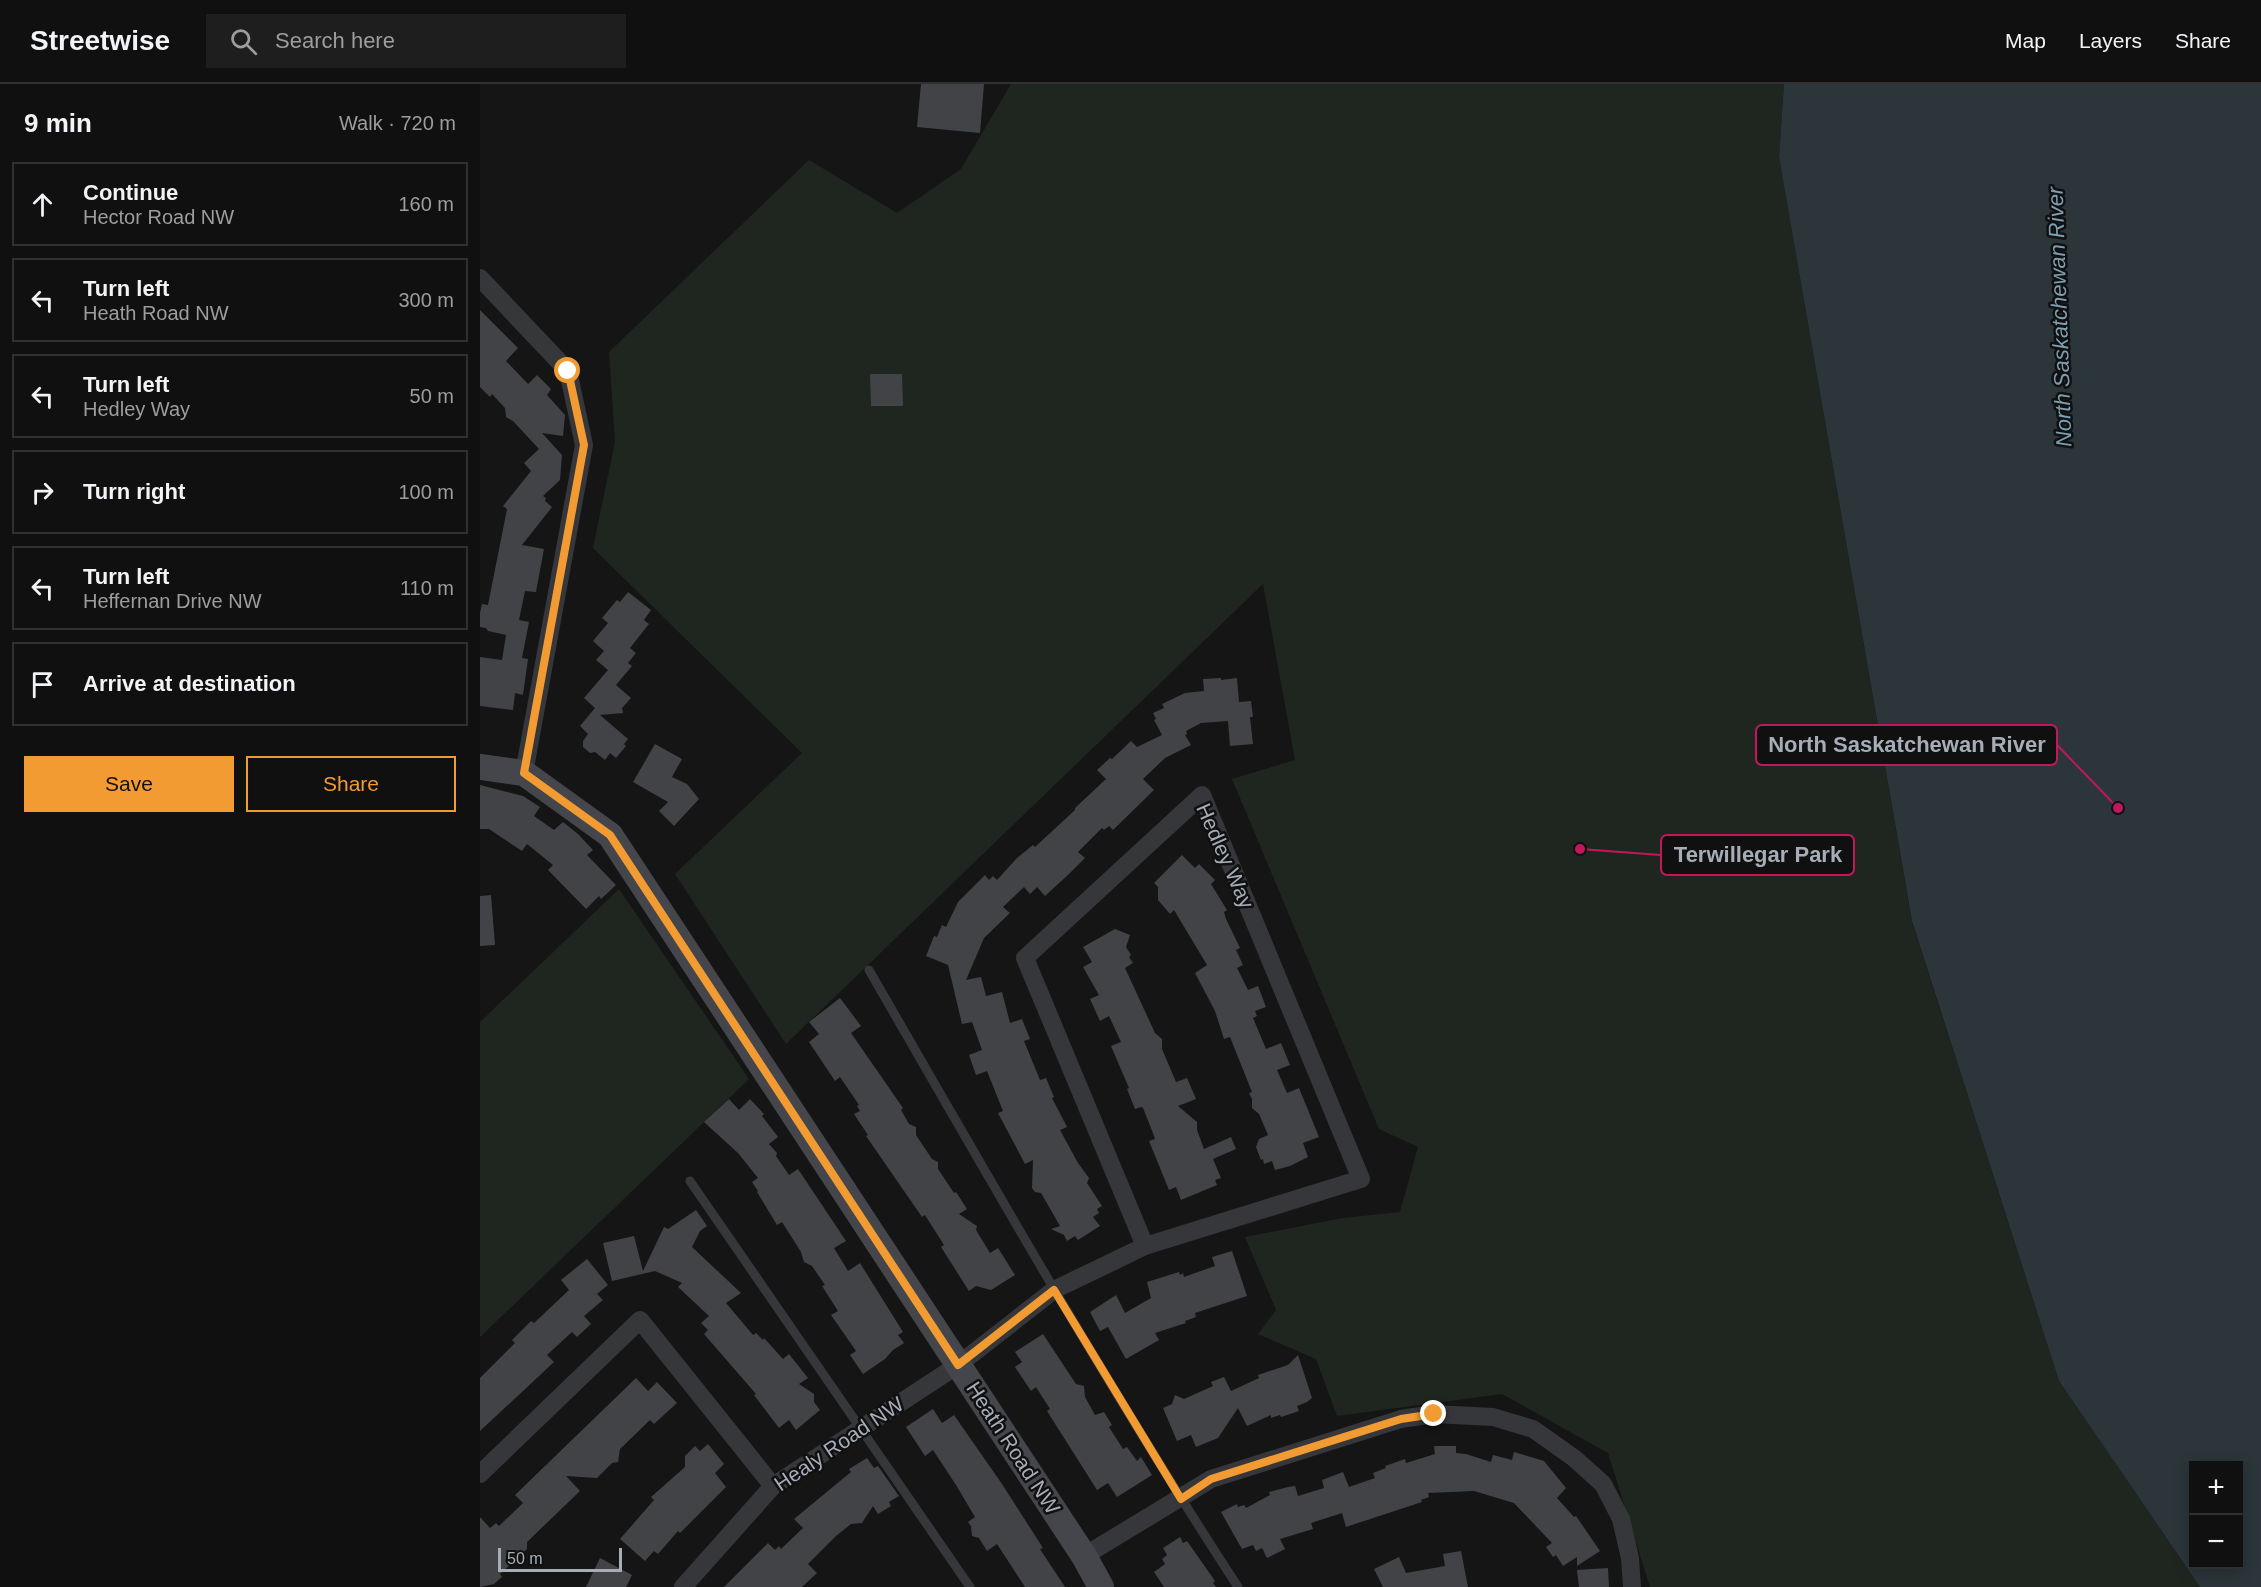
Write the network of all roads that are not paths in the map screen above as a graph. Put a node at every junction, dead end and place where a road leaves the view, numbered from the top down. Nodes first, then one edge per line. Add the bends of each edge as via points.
1 (480, 278) edge
2 (480, 767) edge
3 (524, 773) junction
4 (869, 970) dead end
5 (690, 1182) dead end
6 (1145, 1246) junction
7 (1054, 1290) junction
8 (958, 1365) junction
9 (861, 1428) junction
10 (480, 1474) edge
11 (773, 1485) junction
12 (1181, 1499) junction
13 (1084, 1556) junction
14 (683, 1587) edge
15 (970, 1587) edge
16 (1101, 1587) edge
17 (1238, 1587) edge
18 (1632, 1587) edge

1 - 3 street via 568,371 584,445
2 - 3 street, Heath Road NW
3 - 8 street, Heath Road NW via 610,835
4 - 7 lane
5 - 9 lane
6 - 6 street, Hedley Way via 1361,1179 1202,795 1025,958
6 - 7 street, Hedley Way
7 - 8 street, Hedley Way
7 - 12 lane
8 - 9 street, Healy Road NW
8 - 13 street, Heath Road NW
9 - 11 street, Healy Road NW
9 - 15 lane
10 - 11 street via 640,1320
11 - 14 street, Healy Road NW
12 - 13 street
12 - 17 lane
12 - 18 street via 1211,1479 1401,1419 1434,1414 1493,1417 1533,1429 1603,1484 1621,1519
13 - 16 street, Heath Road NW

